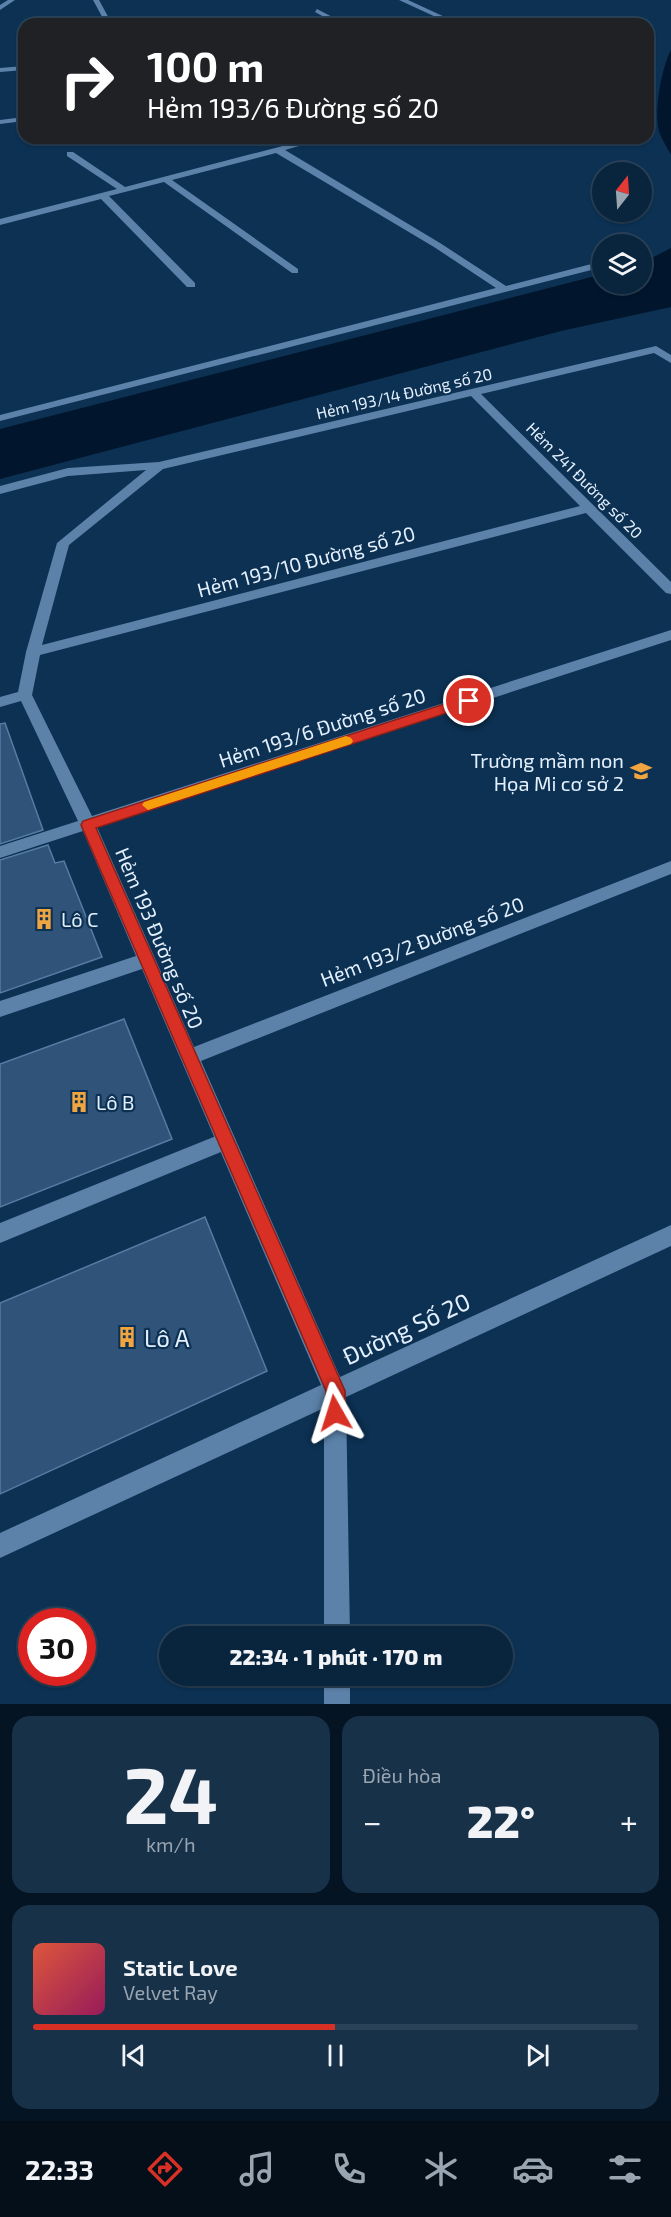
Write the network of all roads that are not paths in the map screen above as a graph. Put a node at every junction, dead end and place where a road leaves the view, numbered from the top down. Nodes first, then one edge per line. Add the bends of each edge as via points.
1 (12, 0) edge
2 (96, 0) edge
3 (402, 0) edge
4 (0, 8) edge
5 (317, 11) dead end
6 (106, 18) edge
7 (330, 18) edge
8 (443, 18) edge
9 (18, 68) edge
10 (0, 70) edge
11 (18, 120) edge
12 (0, 122) edge
13 (300, 144) edge
14 (278, 150) junction
15 (70, 154) dead end
16 (165, 178) junction
17 (124, 190) junction
18 (103, 196) junction
19 (0, 222) edge
20 (592, 267) edge
21 (295, 271) dead end
22 (191, 285) dead end
23 (504, 289) junction
24 (671, 360) edge
25 (475, 394) junction
26 (0, 418) edge
27 (159, 466) junction
28 (0, 490) edge
29 (589, 508) junction
30 (671, 590) edge
31 (671, 635) edge
32 (33, 652) junction
33 (25, 695) junction
34 (0, 702) edge
35 (88, 825) junction
36 (0, 852) edge
37 (671, 867) edge
38 (147, 960) junction
39 (0, 1009) edge
40 (189, 1057) junction
41 (226, 1141) junction
42 (0, 1233) edge
43 (671, 1235) edge
44 (335, 1391) junction
45 (0, 1546) edge
46 (337, 1626) edge
47 (337, 1686) edge
48 (337, 1704) edge

1 - 4 street
2 - 6 street
3 - 8 street
5 - 7 street
9 - 10 street
11 - 12 street
13 - 14 street
14 - 16 street
14 - 23 street
15 - 17 street
16 - 17 street
16 - 21 street
17 - 18 street
18 - 19 street
18 - 22 street
20 - 23 street
23 - 26 street
24 - 25 street, Hẻm 193/14 Đường số 20 via 656,349
25 - 27 street, Hẻm 193/14 Đường số 20
25 - 29 street, Hẻm 241 Đường số 20
27 - 28 street, Hẻm 193/14 Đường số 20 via 68,472
27 - 32 street via 63,543
29 - 30 street, Hẻm 241 Đường số 20
29 - 32 street, Hẻm 193/10 Đường số 20
31 - 35 street, Hẻm 193/6 Đường số 20
32 - 33 street
33 - 34 street
33 - 35 street, Hẻm 193 Đường số 20
35 - 36 street, Hẻm 193/6 Đường số 20
35 - 38 street, Hẻm 193 Đường số 20
37 - 40 street, Hẻm 193/2 Đường số 20
38 - 39 street
38 - 40 street, Hẻm 193 Đường số 20
40 - 41 street, Hẻm 193 Đường số 20
41 - 42 street
41 - 44 street, Hẻm 193 Đường số 20
43 - 44 street, Đường Số 20
44 - 45 street, Đường Số 20
44 - 46 street
47 - 48 street

